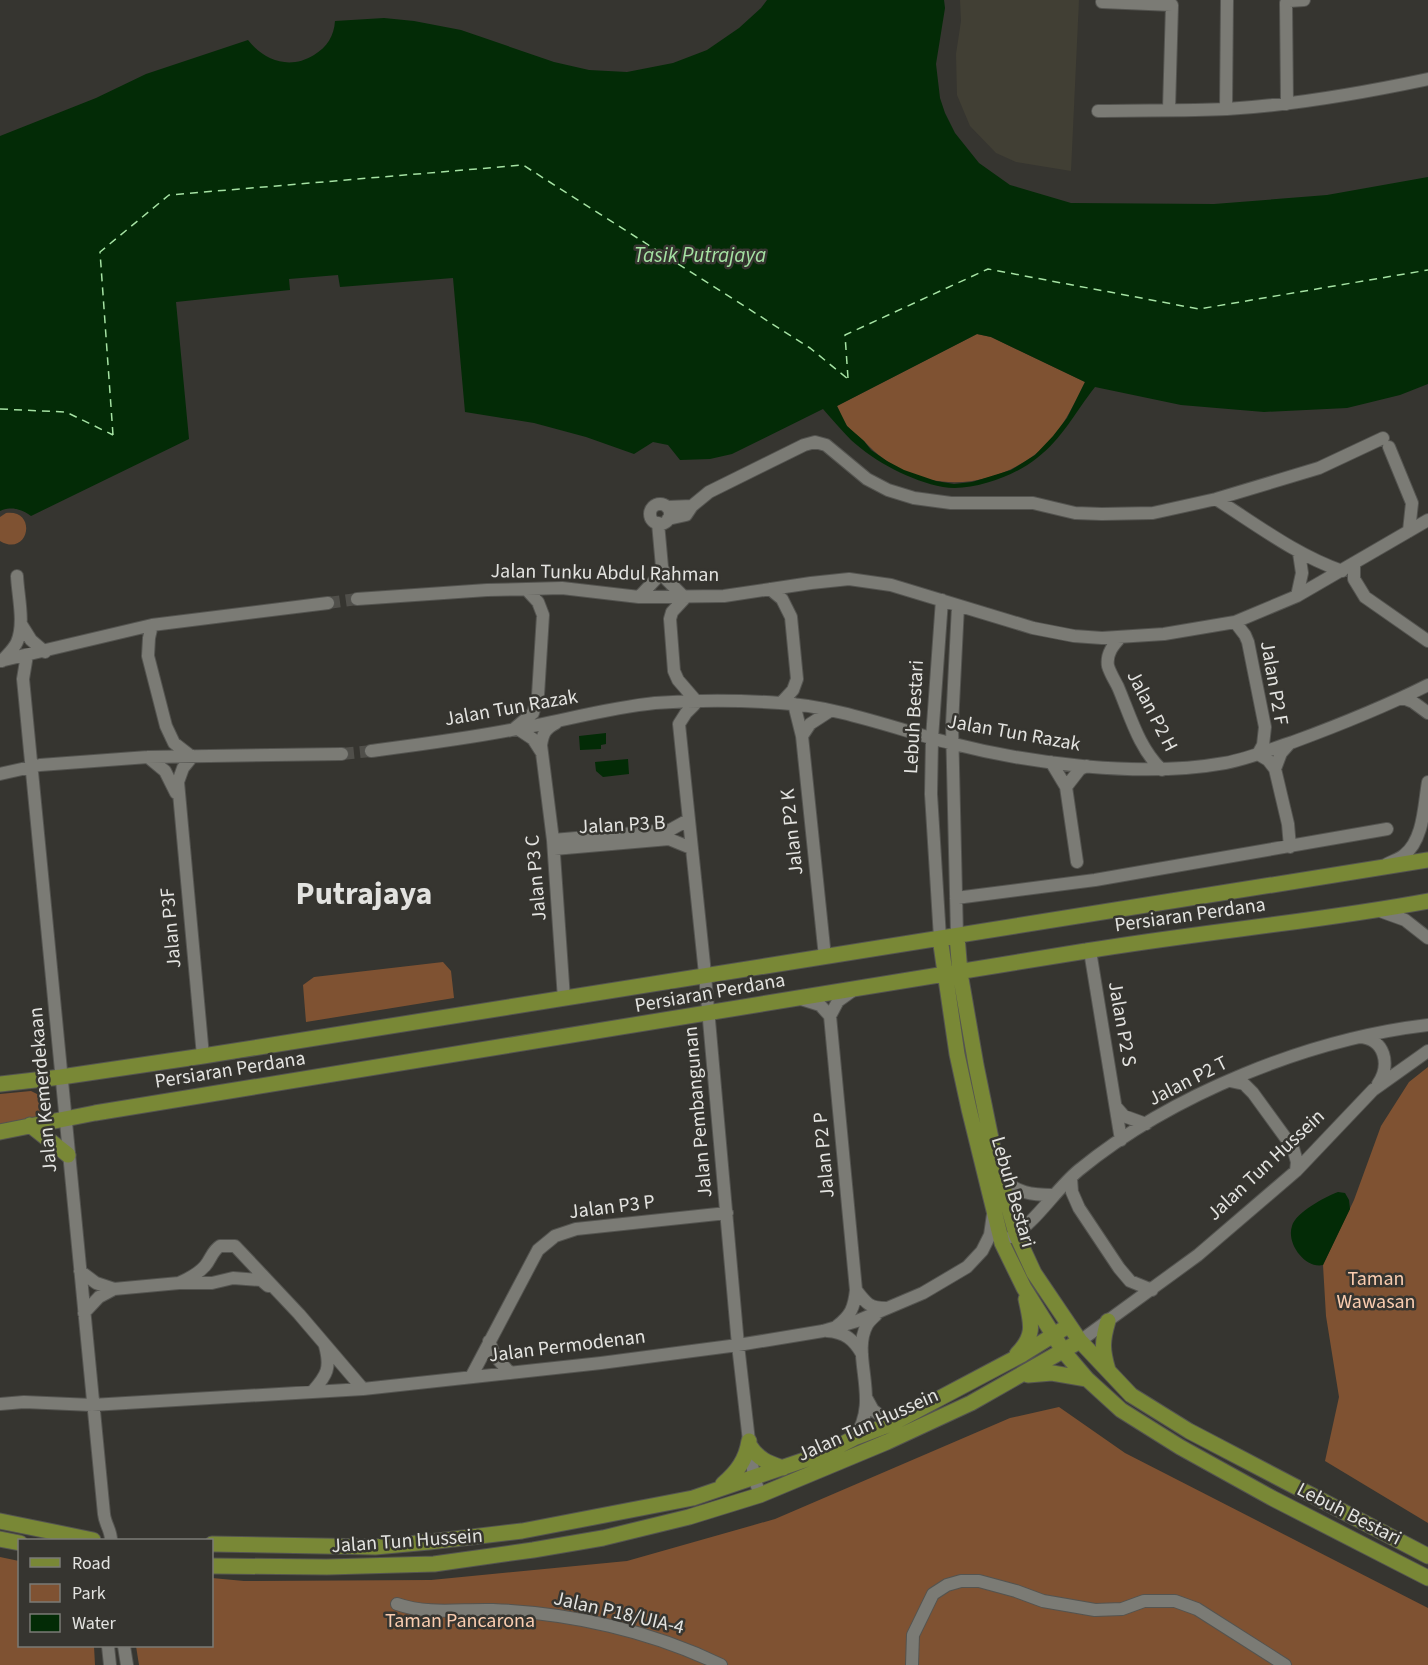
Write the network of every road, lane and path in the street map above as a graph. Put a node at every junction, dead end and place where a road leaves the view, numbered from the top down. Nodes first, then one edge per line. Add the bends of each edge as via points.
1 (1227, 0) edge
2 (1304, 0) edge
3 (1102, 2) dead end
4 (1428, 80) edge
5 (1287, 104) junction
6 (1169, 109) junction
7 (1226, 109) junction
8 (1098, 111) dead end
9 (1216, 499) junction
10 (1412, 503) junction
11 (1428, 512) edge
12 (1428, 520) edge
13 (1409, 531) junction
14 (1299, 553) junction
15 (1354, 564) junction
16 (662, 567) junction
17 (1342, 571) junction
18 (17, 576) dead end
19 (526, 589) junction
20 (770, 589) junction
21 (1297, 596) junction
22 (639, 597) junction
23 (685, 598) junction
24 (357, 599) tunnel mouth
25 (942, 600) junction
26 (328, 603) tunnel mouth
27 (958, 606) junction
28 (1235, 622) junction
29 (21, 624) junction
30 (152, 625) junction
31 (1120, 637) junction
32 (1428, 641) edge
33 (45, 652) junction
34 (27, 656) junction
35 (1, 661) edge
36 (1428, 685) edge
37 (1403, 698) junction
38 (697, 702) junction
39 (656, 703) junction
40 (781, 703) junction
41 (794, 704) junction
42 (830, 711) junction
43 (1428, 713) edge
44 (562, 720) junction
45 (679, 724) junction
46 (515, 730) junction
47 (802, 736) junction
48 (932, 738) junction
49 (1292, 742) junction
50 (952, 744) junction
51 (370, 751) tunnel mouth
52 (342, 754) tunnel mouth
53 (542, 754) junction
54 (1258, 754) junction
55 (148, 757) junction
56 (192, 757) junction
57 (1051, 762) junction
58 (33, 766) junction
59 (1087, 766) junction
60 (1275, 769) junction
61 (1162, 770) junction
62 (0, 774) edge
63 (1428, 782) edge
64 (1065, 787) junction
65 (178, 796) junction
66 (688, 819) junction
67 (1387, 830) dead end
68 (554, 845) junction
69 (1290, 847) junction
70 (691, 848) junction
71 (1428, 860) edge
72 (1077, 862) dead end
73 (1377, 868) junction
74 (956, 898) junction
75 (1428, 901) edge
76 (1379, 910) junction
77 (957, 936) junction
78 (940, 938) junction
79 (1428, 938) edge
80 (1090, 951) junction
81 (825, 957) junction
82 (952, 974) junction
83 (705, 977) junction
84 (853, 990) junction
85 (564, 999) junction
86 (801, 999) junction
87 (709, 1015) junction
88 (831, 1016) junction
89 (1428, 1025) edge
90 (1358, 1037) junction
91 (1428, 1051) edge
92 (203, 1056) junction
93 (61, 1077) junction
94 (1230, 1080) junction
95 (0, 1084) edge
96 (1373, 1090) junction
97 (1117, 1108) junction
98 (66, 1118) junction
99 (1146, 1124) junction
100 (30, 1125) junction
101 (0, 1132) edge
102 (1120, 1140) junction
103 (68, 1155) junction
104 (1296, 1171) junction
105 (1000, 1178) junction
106 (1071, 1178) junction
107 (1053, 1195) junction
108 (993, 1210) junction
109 (727, 1214) junction
110 (1016, 1234) junction
111 (1002, 1243) junction
112 (242, 1253) junction
113 (211, 1256) junction
114 (80, 1271) junction
115 (229, 1278) junction
116 (179, 1283) junction
117 (1024, 1288) junction
118 (114, 1289) junction
119 (274, 1290) junction
120 (856, 1290) junction
121 (1152, 1290) junction
122 (883, 1310) junction
123 (84, 1313) junction
124 (1108, 1321) junction
125 (1068, 1326) junction
126 (829, 1329) junction
127 (1053, 1337) junction
128 (489, 1341) junction
129 (1080, 1341) junction
130 (325, 1345) junction
131 (738, 1345) junction
132 (1064, 1352) junction
133 (862, 1354) junction
134 (998, 1368) junction
135 (510, 1373) junction
136 (1109, 1373) junction
137 (1020, 1376) junction
138 (471, 1377) junction
139 (1087, 1379) junction
140 (363, 1389) junction
141 (313, 1392) junction
142 (867, 1399) junction
143 (0, 1404) edge
144 (92, 1405) junction
145 (891, 1424) junction
146 (854, 1438) junction
147 (749, 1443) junction
148 (783, 1468) junction
149 (754, 1476) junction
150 (760, 1494) junction
151 (693, 1498) junction
152 (104, 1520) junction
153 (0, 1521) edge
154 (0, 1539) edge
155 (88, 1539) edge
156 (98, 1539) edge
157 (111, 1539) edge
158 (18, 1543) edge
159 (213, 1544) edge
160 (1428, 1556) edge
161 (213, 1566) edge
162 (1428, 1578) edge
163 (398, 1604) dead end
164 (108, 1647) edge
165 (124, 1647) edge
166 (110, 1665) edge
167 (127, 1665) edge
168 (721, 1665) edge
169 (912, 1665) edge
170 (1285, 1665) edge

1 - 7 street
2 - 5 street via 1286,3
3 - 6 street via 1173,5
4 - 5 street
5 - 7 street
6 - 7 street
6 - 8 street
9 - 10 street via 1319,468 1386,442
9 - 14 street
9 - 16 street via 1153,513 1102,514 1075,513 1033,503 939,502 901,495 876,484 830,448 809,443 709,492 692,506 664,516
10 - 11 street
10 - 13 street
12 - 13 street, Jalan Tunku Abdul Rahman
13 - 15 street, Jalan Tunku Abdul Rahman
14 - 17 street
14 - 21 street via 1302,573
15 - 17 street, Jalan Tunku Abdul Rahman
15 - 32 street via 1354,579 1365,597
16 - 22 street
16 - 23 street via 667,580
17 - 21 street, Jalan Tunku Abdul Rahman
18 - 29 street
19 - 22 street, Jalan Tunku Abdul Rahman via 580,589
19 - 24 street, Jalan Tunku Abdul Rahman
19 - 46 street via 543,615 538,695 533,713
20 - 23 street, Jalan Tunku Abdul Rahman
20 - 25 street, Jalan Tunku Abdul Rahman via 849,579 891,585
20 - 40 street via 782,599 791,617 797,679
21 - 28 street, Jalan Tunku Abdul Rahman
22 - 23 street, Jalan Tunku Abdul Rahman
23 - 38 street via 670,619 674,671
25 - 27 street, Jalan Tunku Abdul Rahman
25 - 48 street, Lebuh Bestari
26 - 30 street
27 - 31 street, Jalan Tunku Abdul Rahman via 1074,636
27 - 50 street, Lebuh Bestari
28 - 31 street, Jalan Tunku Abdul Rahman
28 - 54 street, Jalan P2 F via 1248,642 1263,718 1265,735
29 - 33 street
29 - 35 street via 17,642
30 - 33 street
30 - 56 street via 148,656 164,720 174,743
31 - 61 street, Jalan P2 H via 1108,654 1108,667 1137,733
33 - 34 street
34 - 35 street
34 - 58 street, Jalan Kemerdekaan via 23,679
36 - 37 street, Jalan Tun Razak
37 - 43 street
37 - 49 street, Jalan Tun Razak
38 - 39 street, Jalan Tun Razak
38 - 40 street, Jalan Tun Razak
38 - 45 street
39 - 44 street, Jalan Tun Razak
39 - 45 street
40 - 41 street, Jalan Tun Razak
41 - 42 street, Jalan Tun Razak
41 - 47 street, Jalan P2 K
42 - 47 street via 810,724
42 - 48 street, Jalan Tun Razak
44 - 46 street, Jalan Tun Razak
44 - 53 street, Jalan P3 C via 543,733
45 - 66 street, Jalan Pembangunan
46 - 51 street, Jalan Tun Razak
46 - 53 street via 533,739
47 - 81 street, Jalan P2 K
48 - 50 street, Jalan Tun Razak
48 - 78 street, Lebuh Bestari
49 - 54 street, Jalan Tun Razak
49 - 60 street via 1281,753
50 - 57 street, Jalan Tun Razak
50 - 74 street, Lebuh Bestari
52 - 56 street
53 - 68 street, Jalan P3 C
54 - 60 street
54 - 61 street, Jalan Tun Razak via 1227,763
55 - 56 street
55 - 58 street
55 - 65 street, Jalan P3F via 165,771
56 - 65 street, Jalan P3F via 179,776
57 - 59 street, Jalan Tun Razak
57 - 64 street
58 - 62 street
58 - 93 street, Jalan Kemerdekaan
59 - 61 street, Jalan Tun Razak
59 - 64 street via 1080,768
60 - 69 street
63 - 73 street via 1413,845 1405,855
64 - 72 street
65 - 92 street, Jalan P3F
66 - 68 street, Jalan P3 B via 670,830
66 - 70 street, Jalan Pembangunan
67 - 69 street
68 - 70 street, Jalan P3 B via 669,839
68 - 85 street, Jalan P3 C
69 - 74 street via 1095,880
70 - 83 street, Jalan Pembangunan
71 - 73 main road, Persiaran Perdana
73 - 77 main road, Persiaran Perdana
74 - 77 street, Lebuh Bestari
75 - 76 main road, Persiaran Perdana
76 - 79 street via 1406,920
76 - 80 main road, Persiaran Perdana
77 - 78 main road, Persiaran Perdana
77 - 82 main road, Lebuh Bestari
78 - 81 main road, Persiaran Perdana
78 - 82 main road, Lebuh Bestari
80 - 82 main road, Persiaran Perdana
80 - 97 street, Jalan P2 S
81 - 83 main road, Persiaran Perdana
82 - 84 main road, Persiaran Perdana
82 - 105 main road, Lebuh Bestari
82 - 108 main road, Lebuh Bestari via 969,1109
83 - 85 main road, Persiaran Perdana
83 - 87 street, Jalan Pembangunan
84 - 86 main road, Persiaran Perdana
84 - 88 street via 838,1001
85 - 92 main road, Persiaran Perdana
86 - 87 main road, Persiaran Perdana
86 - 88 street via 819,1005
87 - 98 main road, Persiaran Perdana
87 - 109 street, Jalan Pembangunan
88 - 120 street, Jalan P2 P
89 - 90 street, Jalan P2 T
90 - 94 street, Jalan P2 T via 1279,1060
90 - 96 street via 1373,1041 1383,1053 1383,1077
91 - 96 street, Jalan Tun Hussein
92 - 93 main road, Persiaran Perdana
93 - 95 main road, Persiaran Perdana
93 - 98 street, Jalan Kemerdekaan
94 - 99 street, Jalan P2 T
94 - 104 street via 1244,1084 1253,1093 1293,1148
96 - 104 street, Jalan Tun Hussein
97 - 99 street via 1124,1116
97 - 102 street, Jalan P2 S
98 - 100 main road, Persiaran Perdana
98 - 103 street, Jalan Kemerdekaan
99 - 102 street, Jalan P2 T
100 - 101 main road, Persiaran Perdana
100 - 103 main road
102 - 106 street, Jalan P2 T
103 - 114 street, Jalan Kemerdekaan
104 - 121 street, Jalan Tun Hussein
105 - 107 street via 1020,1191
105 - 110 main road, Lebuh Bestari
106 - 107 street, Jalan P2 T
106 - 121 street via 1079,1208 1119,1268 1130,1281
107 - 110 street, Jalan P2 T
108 - 111 main road, Lebuh Bestari
108 - 122 street, Jalan Permodenan via 990,1235 967,1267 923,1293
109 - 128 street, Jalan P3 P via 576,1229 555,1236 538,1250
109 - 131 street, Jalan Pembangunan
110 - 111 street, Jalan P2 T
110 - 125 main road, Lebuh Bestari via 1034,1273
111 - 117 main road, Lebuh Bestari
112 - 113 street via 225,1244
112 - 115 street via 244,1268
112 - 119 street
113 - 115 street via 213,1271
113 - 116 street via 195,1275
114 - 118 street via 96,1283
114 - 123 street, Jalan Kemerdekaan
115 - 116 street via 212,1283
115 - 119 street via 261,1280
116 - 118 street
117 - 127 main road, Lebuh Bestari
117 - 134 main road via 1032,1325 1029,1340
118 - 123 street via 99,1297
119 - 130 street
120 - 122 street via 867,1304
120 - 126 street, Jalan P2 P via 848,1316
121 - 124 street, Jalan Tun Hussein
122 - 126 street, Jalan Permodenan
122 - 133 street via 867,1325
123 - 144 street, Jalan Kemerdekaan
124 - 129 street, Jalan Tun Hussein
124 - 136 main road via 1102,1341
125 - 127 main road, Jalan Tun Hussein
125 - 129 main road, Lebuh Bestari
126 - 131 street, Jalan Permodenan
126 - 133 street via 849,1337
127 - 132 main road, Lebuh Bestari
127 - 134 main road, Jalan Tun Hussein
128 - 135 street via 495,1356
128 - 138 street, Jalan P3 P
129 - 132 main road, Jalan Tun Hussein
129 - 136 main road, Lebuh Bestari
130 - 140 street
130 - 141 street via 328,1366
131 - 135 street, Jalan Permodenan
131 - 147 street, Jalan Pembangunan
132 - 137 main road, Jalan Tun Hussein
132 - 139 main road, Lebuh Bestari
133 - 142 street
134 - 145 main road, Jalan Tun Hussein
135 - 138 street, Jalan Permodenan
136 - 160 main road, Lebuh Bestari via 1131,1395 1189,1431
137 - 139 main road via 1052,1373
137 - 150 main road, Jalan Tun Hussein via 887,1442
138 - 140 street, Jalan Permodenan
139 - 162 main road, Lebuh Bestari via 1121,1410 1180,1446
140 - 141 street, Jalan Permodenan
141 - 144 street, Jalan Permodenan
142 - 145 street via 873,1410
142 - 146 street via 862,1424
143 - 144 street, Jalan Permodenan
144 - 152 street, Jalan Kemerdekaan
145 - 146 main road, Jalan Tun Hussein
146 - 148 main road, Jalan Tun Hussein
147 - 148 main road via 764,1461
147 - 149 street, Jalan Pembangunan
147 - 151 main road via 737,1472 722,1485
148 - 149 main road, Jalan Tun Hussein
149 - 150 street, Jalan Pembangunan
149 - 151 main road, Jalan Tun Hussein
150 - 161 main road, Jalan Tun Hussein via 603,1538 434,1564 327,1568
151 - 159 main road, Jalan Tun Hussein via 522,1531 441,1541 375,1547
152 - 156 street, Jalan Kemerdekaan
152 - 157 street, Jalan Kemerdekaan
153 - 155 main road
154 - 158 main road
163 - 168 street, Jalan P18/UIA-4 via 423,1611 494,1610 592,1623 644,1635
164 - 166 street
165 - 167 street
169 - 170 street via 913,1635 933,1594 961,1581 979,1581 1043,1601 1095,1610 1122,1609 1144,1601 1175,1601 1197,1609

